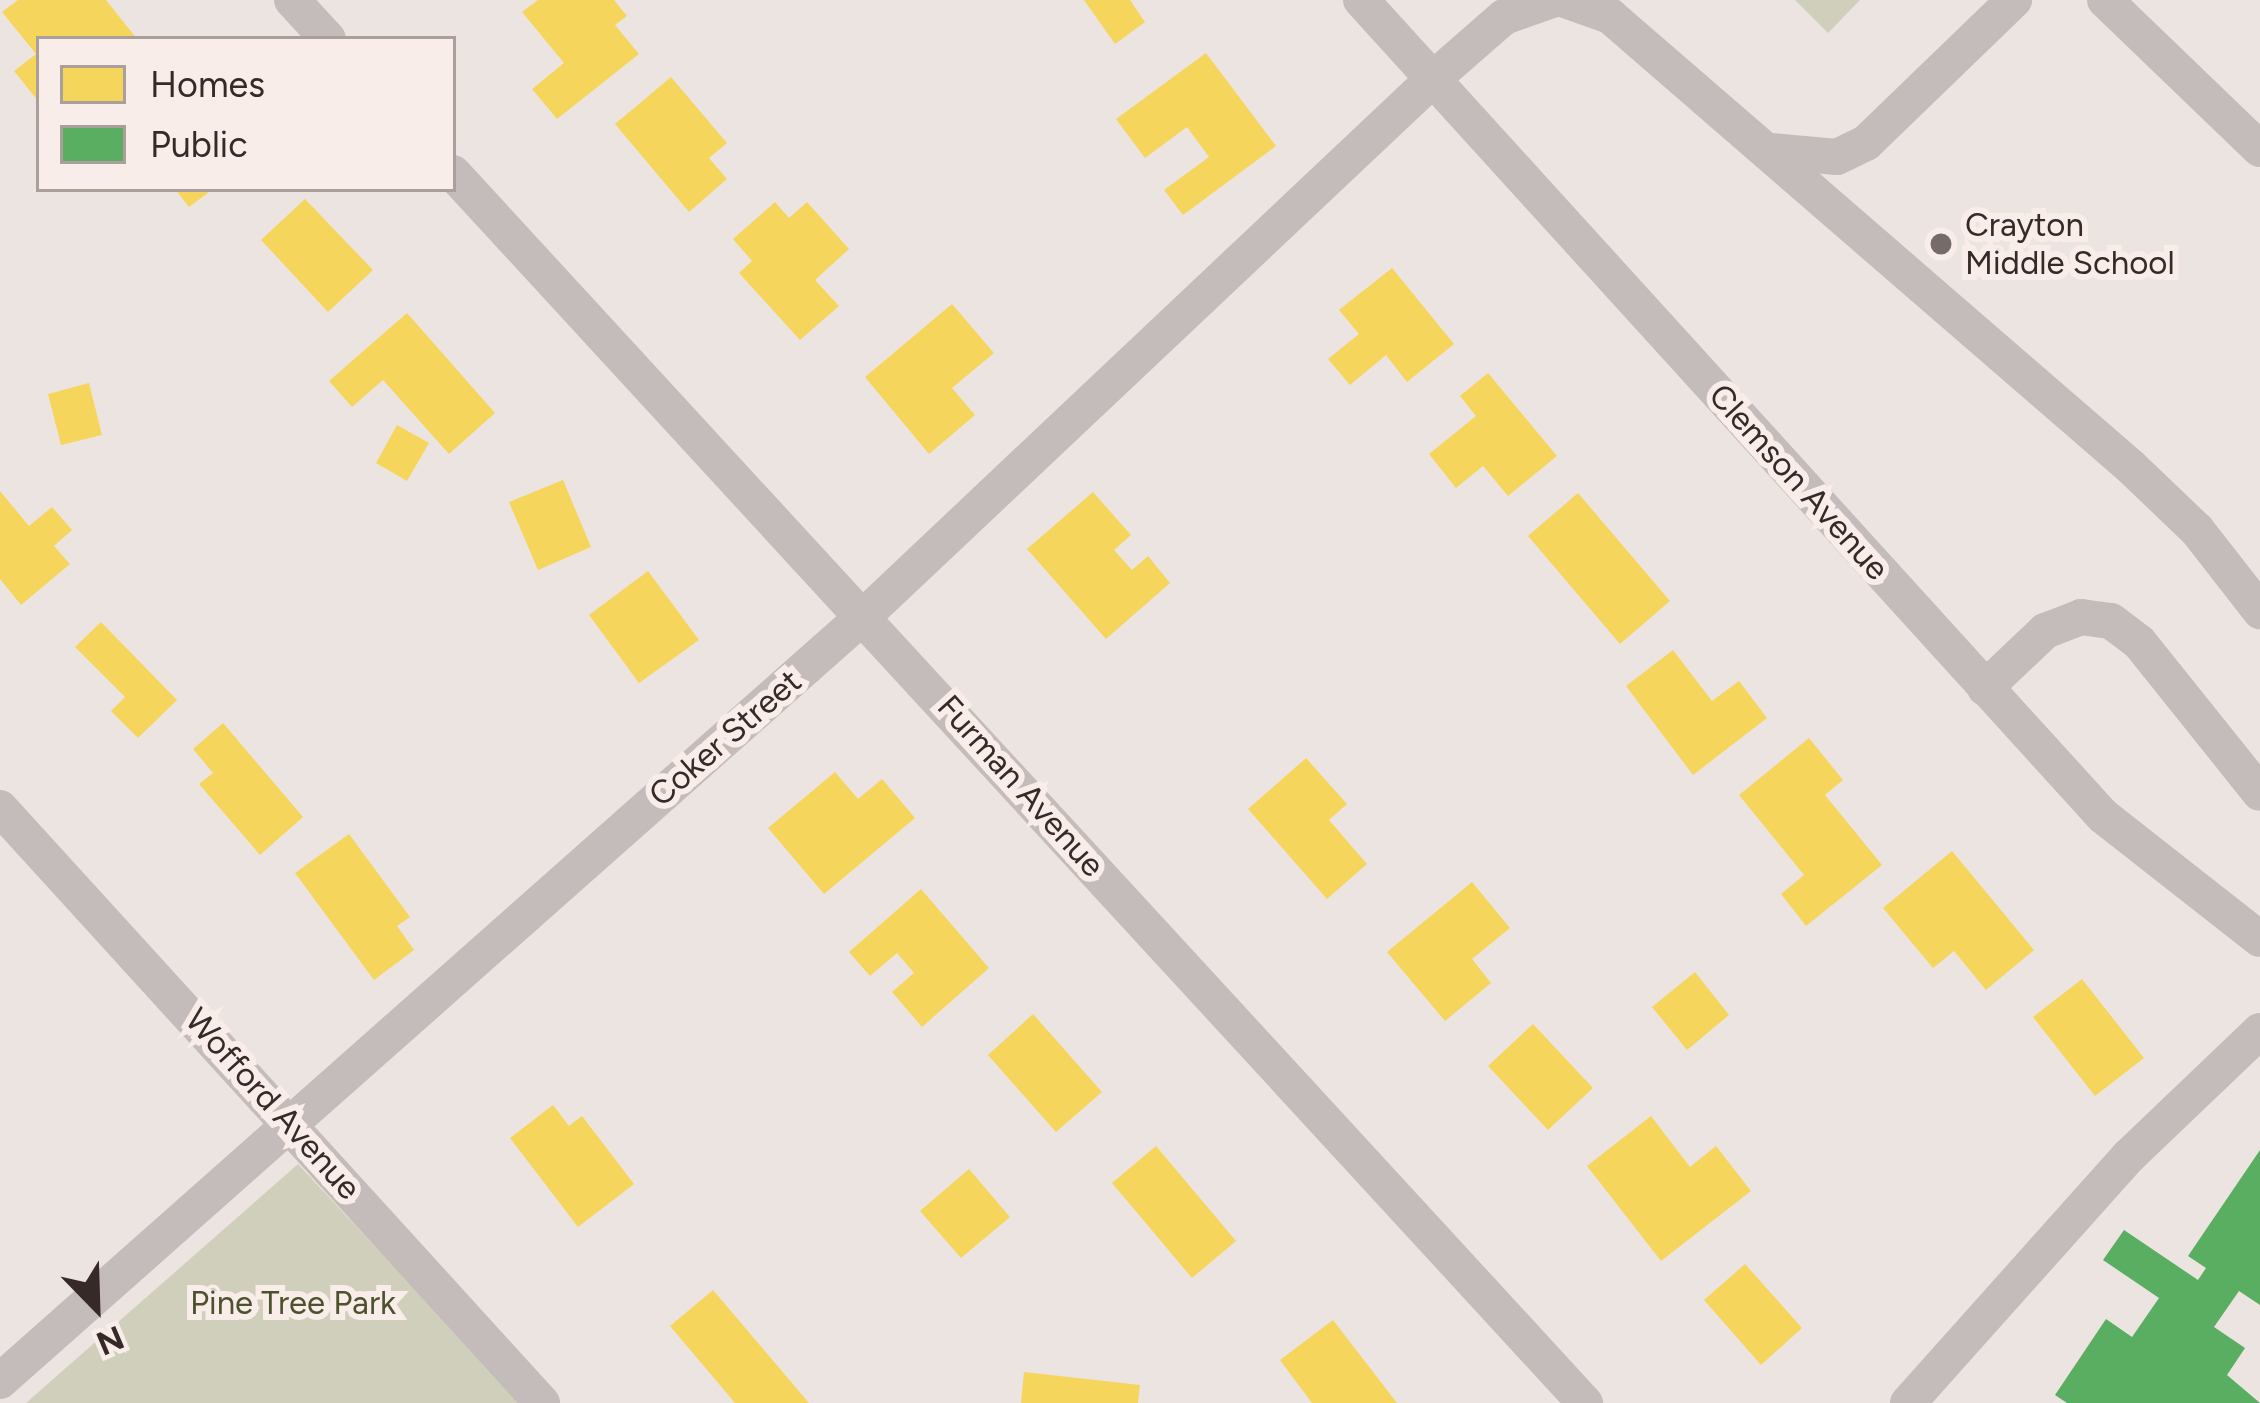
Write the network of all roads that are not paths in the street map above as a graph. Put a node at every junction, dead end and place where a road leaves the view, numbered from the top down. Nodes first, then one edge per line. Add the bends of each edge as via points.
1 (292, 0) edge
2 (1360, 0) edge
3 (1552, 0) edge
4 (1565, 0) edge
5 (2014, 0) edge
6 (2105, 0) edge
7 (325, 36) edge
8 (1434, 78) junction
9 (2260, 149) edge
10 (1771, 151) junction
11 (456, 176) edge
12 (2260, 610) edge
13 (865, 615) junction
14 (1985, 688) junction
15 (2260, 793) edge
16 (0, 808) edge
17 (2260, 939) edge
18 (2260, 1031) edge
19 (290, 1122) junction
20 (0, 1381) edge
21 (542, 1403) edge
22 (1585, 1403) edge
23 (1909, 1403) edge

1 - 7 street
2 - 8 street, Clemson Avenue
3 - 8 street, Coker Street via 1504,17
4 - 10 street via 1610,16
5 - 10 street via 1866,143 1837,157
6 - 9 street
8 - 13 street, Coker Street
8 - 14 street, Clemson Avenue
10 - 12 street via 2131,467 2197,530
11 - 13 street, Furman Avenue
13 - 19 street, Coker Street
13 - 22 street, Furman Avenue
14 - 15 street via 2045,631 2081,616 2111,621 2139,643
14 - 17 street, Clemson Avenue via 2103,816
16 - 19 street, Wofford Avenue
18 - 23 street via 2129,1156
19 - 20 street, Coker Street
19 - 21 street, Wofford Avenue

